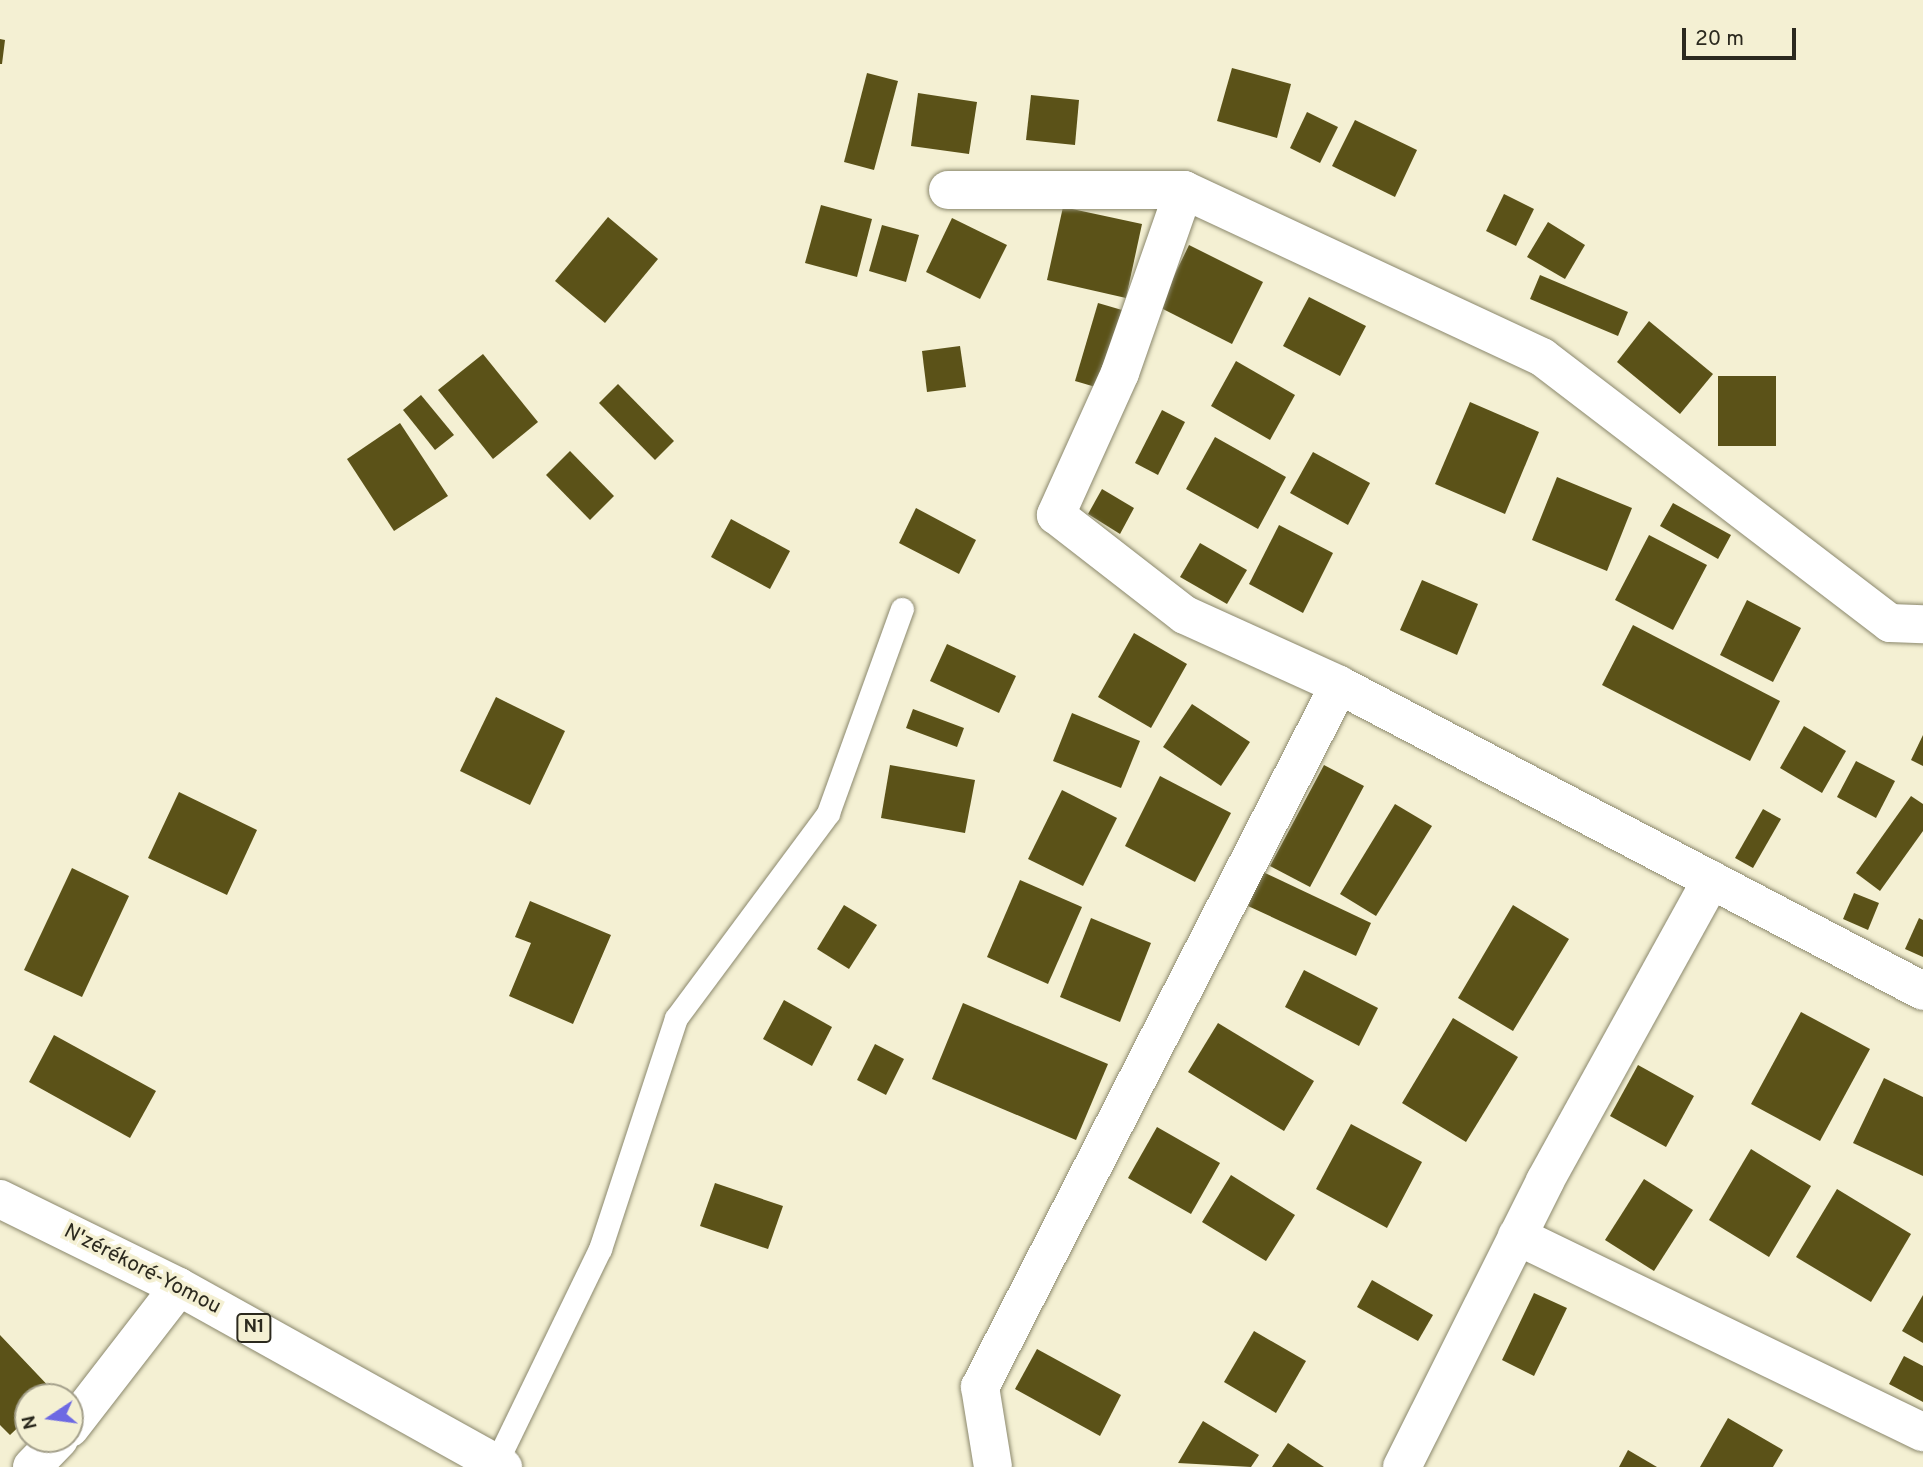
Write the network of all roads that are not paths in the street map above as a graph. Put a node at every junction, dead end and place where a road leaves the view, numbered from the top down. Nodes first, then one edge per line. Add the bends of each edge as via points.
1 (948, 190) dead end
2 (1184, 190) junction
3 (902, 609) dead end
4 (1923, 624) edge
5 (1339, 685) junction
6 (1711, 880) junction
7 (1923, 991) edge
8 (0, 1199) edge
9 (1517, 1236) junction
10 (179, 1287) junction
11 (84, 1410) edge
12 (1923, 1432) edge
13 (46, 1453) edge
14 (479, 1461) edge
15 (32, 1467) edge
16 (993, 1467) edge
17 (1402, 1467) edge

1 - 2 main road
2 - 4 main road via 1542,356 1890,623
2 - 5 main road via 1120,373 1056,515 1185,615
3 - 14 lane via 828,813 676,1018 600,1249
5 - 6 main road
5 - 16 main road via 980,1387
6 - 7 main road
6 - 9 main road
8 - 10 main road, N'zérékoré-Yomou / N1
9 - 12 main road
9 - 17 main road
10 - 11 main road
10 - 14 main road, N'zérékoré-Yomou / N1
13 - 15 main road

